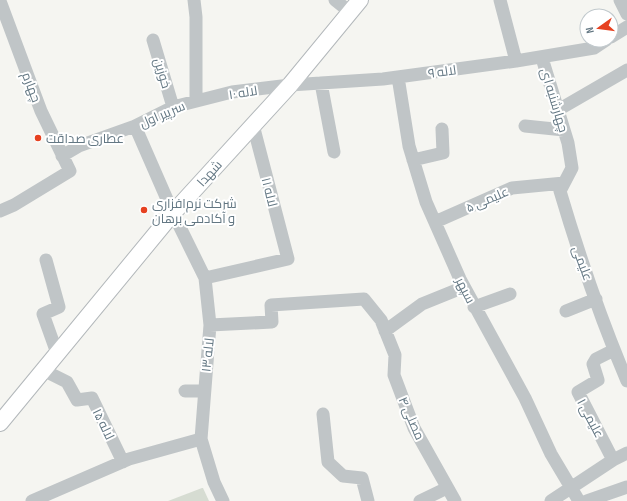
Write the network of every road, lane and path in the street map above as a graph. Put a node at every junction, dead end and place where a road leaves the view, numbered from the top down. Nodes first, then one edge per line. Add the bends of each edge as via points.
1 (194, 0) edge
2 (335, 0) edge
3 (360, 0) edge
4 (500, 0) edge
5 (620, 0) edge
6 (1, 6) edge
7 (350, 12) junction
8 (627, 14) edge
9 (153, 40) dead end
10 (594, 48) edge
11 (542, 58) junction
12 (516, 61) junction
13 (627, 70) edge
14 (398, 77) junction
15 (321, 83) junction
16 (290, 85) junction
17 (196, 101) junction
18 (173, 107) junction
19 (558, 110) junction
20 (253, 125) junction
21 (134, 126) junction
22 (525, 126) dead end
23 (442, 129) dead end
24 (564, 130) junction
25 (568, 143) joint
26 (334, 152) dead end
27 (62, 156) junction
28 (413, 160) junction
29 (564, 183) junction
30 (0, 211) edge
31 (173, 213) junction
32 (435, 222) junction
33 (46, 260) dead end
34 (205, 278) junction
35 (464, 287) junction
36 (510, 294) dead end
37 (596, 299) junction
38 (474, 307) junction
39 (566, 311) dead end
40 (210, 325) junction
41 (385, 331) junction
42 (614, 350) junction
43 (57, 353) junction
44 (43, 370) junction
45 (627, 382) edge
46 (185, 391) dead end
47 (204, 391) junction
48 (323, 414) dead end
49 (0, 423) edge
50 (201, 439) junction
51 (627, 453) edge
52 (613, 460) junction
53 (126, 461) junction
54 (627, 487) edge
55 (447, 488) junction
56 (570, 488) junction
57 (32, 501) edge
58 (223, 501) edge
59 (368, 501) edge
60 (420, 501) edge
61 (455, 501) edge
62 (551, 501) edge
63 (579, 501) edge
64 (587, 501) edge

1 - 17 street
2 - 7 street
3 - 7 main road, شهدا
4 - 12 street
5 - 8 street
6 - 27 street, چهارم via 41,111
7 - 16 main road, شهدا
9 - 18 street, خوزین
10 - 11 street, ۹ لاله
11 - 12 street, ۹ لاله
11 - 19 street, چهارشنبه ای
12 - 14 street, ۹ لاله
13 - 19 street
14 - 15 street, ۹ لاله
14 - 28 street, سپهر
15 - 16 street, ۹ لاله
15 - 26 street
16 - 17 street, لاله ۱۰ via 232,92
16 - 20 main road, شهدا
17 - 18 street, سرپیر اول
18 - 21 street, سرپیر اول
19 - 24 street, چهارشنبه ای
20 - 31 main road, شهدا
20 - 34 street, ۱۱ لاله via 288,259
21 - 27 street, سرپیر اول via 79,146
21 - 31 street, لاله ۱۳
22 - 24 street
23 - 28 street via 443,153
24 - 25 street, چهارشنبه ای
25 - 29 street, علیمی via 572,168
27 - 30 street, چهارم via 70,171
28 - 32 street, سپهر
29 - 32 street, ۵ علیمی via 512,188
29 - 37 street, علیمی via 560,191
31 - 34 street, لاله ۱۳
31 - 43 main road, شهدا
32 - 35 street, سپهر
33 - 43 street via 59,307 43,314
34 - 40 street, لاله ۱۳
35 - 38 street, سپهر
35 - 41 street via 422,304
36 - 38 street
37 - 39 street
37 - 42 street, علیمی
38 - 56 street, سپهر via 525,398
40 - 41 street, ۴ مصلی via 272,322 271,305 364,299 381,320
40 - 47 street, لاله ۱۳
41 - 55 street, ۴ مصلی via 395,355 394,375 414,428
42 - 45 street, علیمی
42 - 52 street, ۱ علیمی via 596,359 593,364 598,380 578,392
43 - 44 main road, شهدا
44 - 49 main road, شهدا
44 - 53 street, ۱۵ لاله via 68,382 77,400 92,398
46 - 47 street
47 - 50 street, لاله ۱۳
48 - 59 street via 328,462 343,476 362,478
50 - 53 street
50 - 58 street, لاله ۱۳ via 214,482
51 - 52 street
52 - 56 street
53 - 57 street
54 - 64 street
55 - 60 street
55 - 61 street, ۴ مصلی
56 - 62 street
56 - 63 street, سپهر

